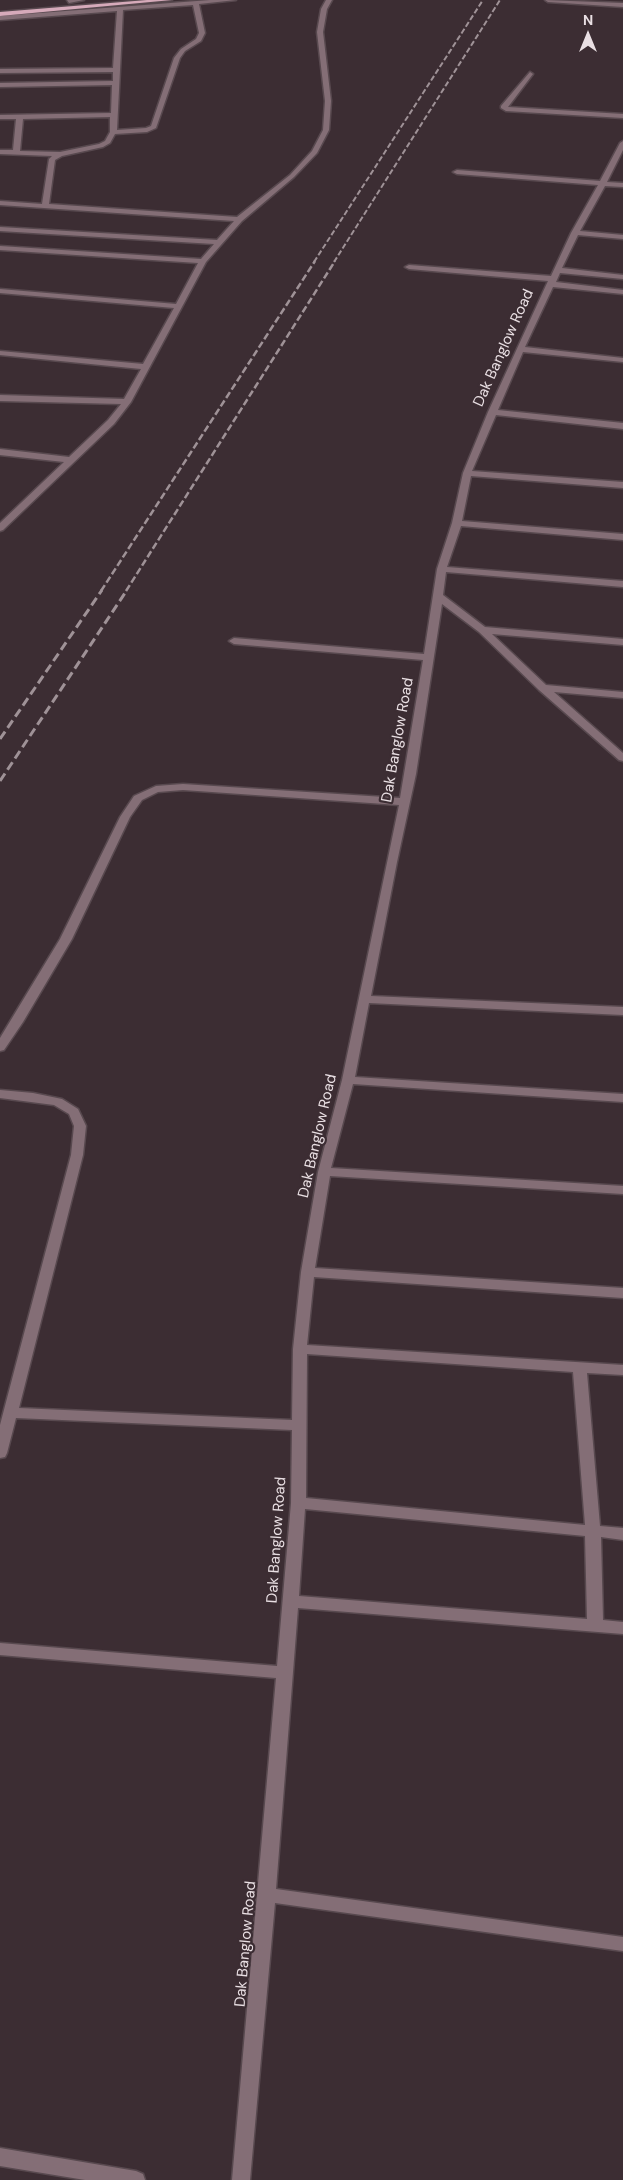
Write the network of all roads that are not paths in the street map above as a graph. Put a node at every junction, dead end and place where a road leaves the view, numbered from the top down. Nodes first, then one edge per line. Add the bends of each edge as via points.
1 (69, 0) edge
2 (80, 0) edge
3 (170, 0) edge
4 (233, 0) edge
5 (329, 0) edge
6 (548, 0) edge
7 (196, 3) junction
8 (623, 5) edge
9 (0, 8) edge
10 (120, 9) junction
11 (0, 14) edge
12 (0, 18) edge
13 (117, 70) junction
14 (0, 71) edge
15 (530, 74) dead end
16 (116, 83) junction
17 (0, 85) edge
18 (114, 115) junction
19 (20, 116) junction
20 (623, 116) edge
21 (0, 117) edge
22 (113, 132) junction
23 (622, 146) edge
24 (0, 152) edge
25 (16, 152) junction
26 (60, 154) junction
27 (457, 172) dead end
28 (602, 184) junction
29 (623, 186) edge
30 (0, 203) edge
31 (45, 206) junction
32 (239, 219) junction
33 (0, 229) edge
34 (575, 233) junction
35 (623, 238) edge
36 (218, 242) junction
37 (0, 248) edge
38 (203, 261) junction
39 (409, 267) dead end
40 (623, 276) edge
41 (554, 278) junction
42 (0, 291) edge
43 (623, 292) edge
44 (177, 306) junction
45 (520, 349) junction
46 (0, 353) edge
47 (623, 360) edge
48 (146, 367) junction
49 (0, 398) edge
50 (127, 402) junction
51 (492, 412) junction
52 (623, 426) edge
53 (0, 452) edge
54 (72, 460) junction
55 (468, 473) junction
56 (623, 485) edge
57 (0, 515) edge
58 (11, 516) junction
59 (457, 523) junction
60 (0, 528) edge
61 (623, 537) edge
62 (442, 569) junction
63 (623, 584) edge
64 (439, 597) junction
65 (482, 630) junction
66 (234, 642) dead end
67 (623, 642) edge
68 (429, 657) junction
69 (543, 688) junction
70 (623, 695) edge
71 (623, 758) edge
72 (404, 802) junction
73 (364, 999) junction
74 (623, 1011) edge
75 (0, 1047) edge
76 (348, 1080) junction
77 (0, 1094) edge
78 (623, 1098) edge
79 (324, 1172) junction
80 (623, 1190) edge
81 (308, 1272) junction
82 (623, 1293) edge
83 (300, 1349) junction
84 (580, 1368) junction
85 (623, 1370) edge
86 (10, 1413) junction
87 (299, 1425) junction
88 (0, 1453) edge
89 (298, 1503) junction
90 (593, 1532) junction
91 (623, 1534) edge
92 (289, 1601) junction
93 (595, 1626) junction
94 (623, 1628) edge
95 (0, 1650) edge
96 (285, 1673) junction
97 (267, 1895) junction
98 (623, 1944) edge
99 (0, 2157) edge
100 (136, 2180) edge
101 (241, 2180) edge

1 - 2 street
1 - 9 main road
3 - 11 main road
4 - 7 street
5 - 32 street via 324,8 320,32 328,101 326,130 315,152 292,176
6 - 8 street
7 - 10 street
7 - 22 street via 202,34 178,58 154,127
10 - 12 street
10 - 13 street
13 - 14 street
13 - 16 street
15 - 20 street via 503,107
16 - 17 street
16 - 18 street
18 - 19 street
18 - 22 street
19 - 21 street
19 - 25 street
22 - 26 street via 102,146
23 - 28 street, Dak Banglow Road
24 - 25 street
25 - 26 street
26 - 31 street via 52,159
27 - 28 street
28 - 29 street
28 - 34 street, Dak Banglow Road
30 - 31 street
31 - 32 street
32 - 36 street
33 - 36 street
34 - 35 street
34 - 41 street, Dak Banglow Road
36 - 38 street
37 - 38 street
38 - 44 street
39 - 41 street
40 - 41 street
41 - 43 street
41 - 45 street, Dak Banglow Road
42 - 44 street
44 - 48 street
45 - 47 street
45 - 51 street, Dak Banglow Road
46 - 48 street
48 - 50 street
49 - 50 street
50 - 54 street
51 - 52 street
51 - 55 street, Dak Banglow Road
53 - 54 street
54 - 58 street
55 - 56 street
55 - 59 street, Dak Banglow Road
57 - 58 street
58 - 60 street
59 - 61 street
59 - 62 street, Dak Banglow Road
62 - 63 street
62 - 64 street, Dak Banglow Road
64 - 65 street
64 - 68 street, Dak Banglow Road
65 - 67 street
65 - 69 street
66 - 68 street
68 - 72 street, Dak Banglow Road
69 - 70 street
69 - 71 street
72 - 73 street, Dak Banglow Road
72 - 75 street via 183,787 156,788 138,798 125,817 66,939
73 - 74 street
73 - 76 street, Dak Banglow Road
76 - 78 street
76 - 79 street, Dak Banglow Road
77 - 86 street via 58,1102 74,1112 80,1126 76,1155
79 - 80 street
79 - 81 street, Dak Banglow Road
81 - 82 street
81 - 83 street, Dak Banglow Road
83 - 84 street
83 - 87 street, Dak Banglow Road
84 - 85 street
84 - 90 street
86 - 87 street
86 - 88 street
87 - 89 street, Dak Banglow Road
89 - 90 street
89 - 92 street, Dak Banglow Road
90 - 91 street
90 - 93 street
92 - 93 street
92 - 96 street, Dak Banglow Road
93 - 94 street
95 - 96 street
96 - 97 street, Dak Banglow Road
97 - 98 street
97 - 101 street, Dak Banglow Road
99 - 100 street

